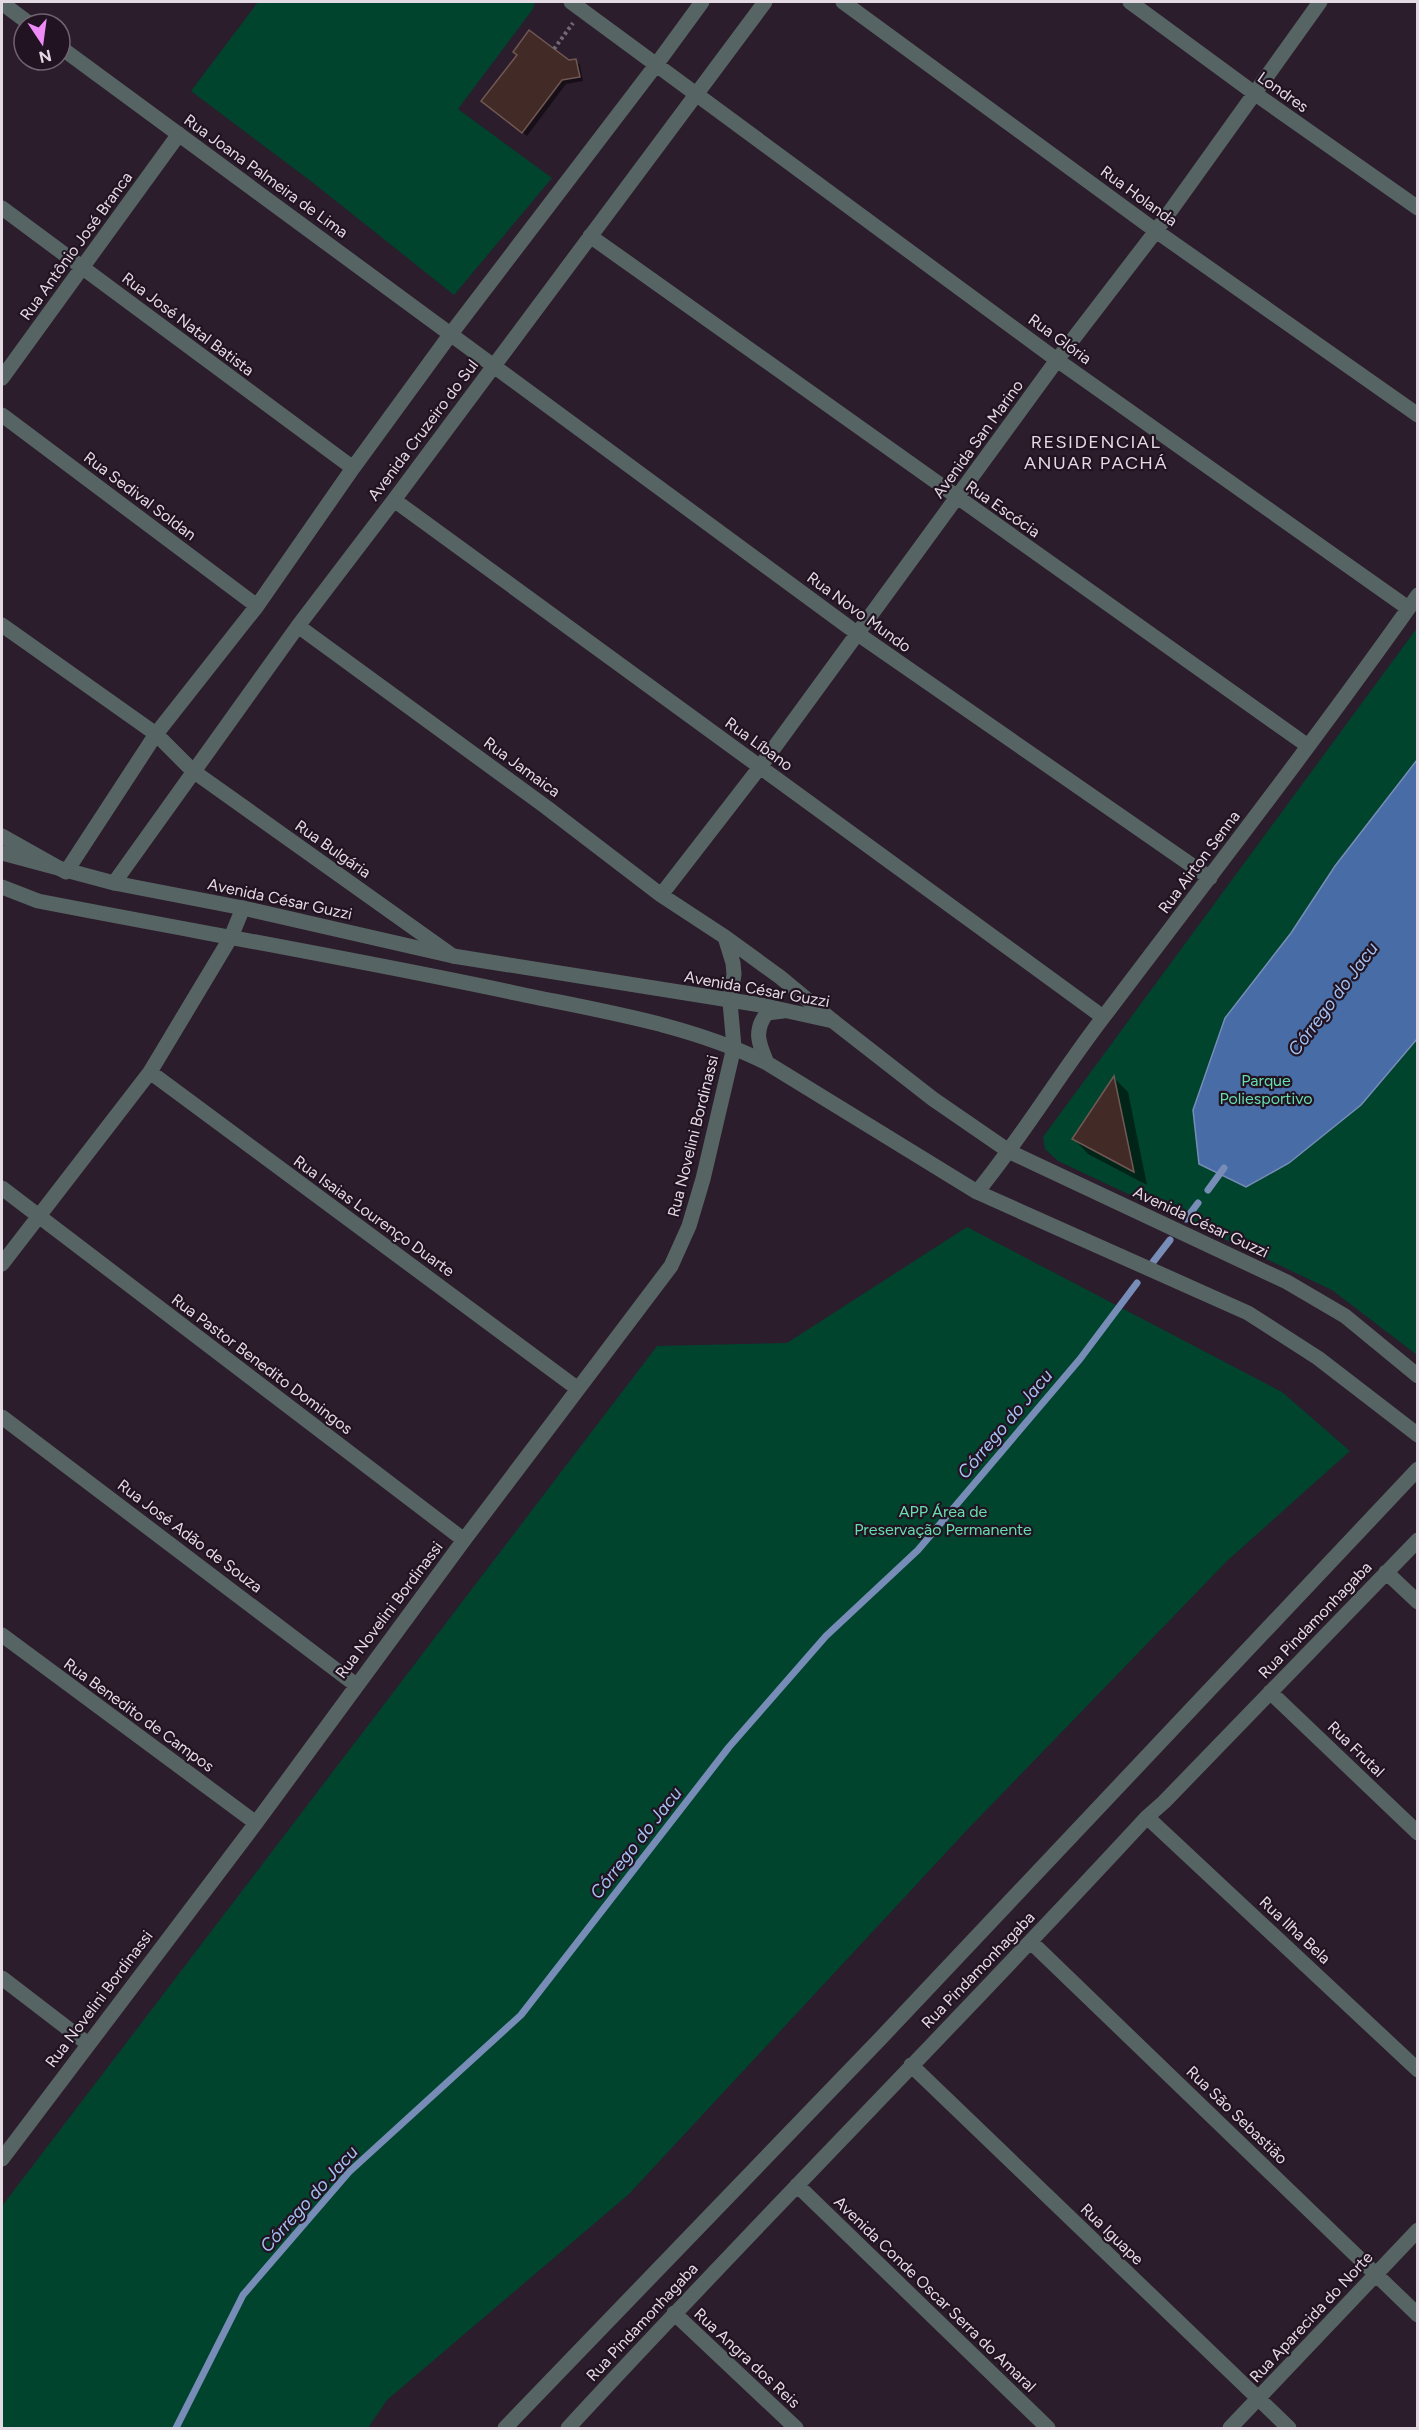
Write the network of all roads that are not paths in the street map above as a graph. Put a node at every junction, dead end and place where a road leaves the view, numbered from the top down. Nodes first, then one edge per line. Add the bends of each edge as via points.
1 (702, 2) edge
2 (765, 2) edge
3 (843, 2) edge
4 (1130, 2) edge
5 (1320, 2) edge
6 (577, 6) edge
7 (72, 55) edge
8 (657, 65) junction
9 (1254, 93) junction
10 (696, 94) junction
11 (179, 134) junction
12 (2, 208) edge
13 (1418, 208) edge
14 (1156, 231) junction
15 (590, 236) junction
16 (82, 267) junction
17 (450, 335) junction
18 (1057, 360) junction
19 (494, 366) junction
20 (2, 378) edge
21 (2, 415) edge
22 (1418, 415) edge
23 (353, 468) junction
24 (957, 498) junction
25 (394, 500) junction
26 (1418, 595) edge
27 (257, 606) junction
28 (1408, 608) junction
29 (2, 625) edge
30 (297, 627) junction
31 (858, 634) junction
32 (156, 734) junction
33 (1308, 746) junction
34 (760, 767) junction
35 (193, 771) junction
36 (2, 836) edge
37 (2, 853) edge
38 (66, 872) junction
39 (1210, 878) junction
40 (114, 883) junction
41 (2, 888) edge
42 (661, 895) junction
43 (243, 908) junction
44 (725, 937) junction
45 (231, 938) junction
46 (453, 956) junction
47 (730, 1002) junction
48 (786, 1010) junction
49 (1103, 1017) junction
50 (833, 1021) junction
51 (734, 1047) junction
52 (767, 1064) junction
53 (150, 1072) junction
54 (1010, 1152) junction
55 (2, 1188) edge
56 (977, 1192) junction
57 (38, 1217) junction
58 (2, 1264) edge
59 (1418, 1376) edge
60 (578, 1389) junction
61 (2, 1417) edge
62 (1418, 1435) edge
63 (1418, 1469) edge
64 (464, 1540) junction
65 (1418, 1540) edge
66 (1386, 1572) junction
67 (1418, 1602) edge
68 (2, 1635) edge
69 (356, 1685) junction
70 (1270, 1692) junction
71 (1147, 1816) junction
72 (256, 1823) junction
73 (1418, 1833) edge
74 (1031, 1942) junction
75 (2, 1978) edge
76 (88, 2044) junction
77 (911, 2065) junction
78 (1418, 2070) edge
79 (2, 2160) edge
80 (797, 2185) junction
81 (1418, 2230) edge
82 (1376, 2274) junction
83 (674, 2313) junction
84 (1418, 2315) edge
85 (1259, 2399) junction
86 (506, 2428) edge
87 (568, 2428) edge
88 (796, 2428) edge
89 (1048, 2428) edge
90 (1230, 2428) edge
91 (1289, 2428) edge

1 - 8 street, Avenida Cruzeiro do Sul
2 - 10 street, Avenida Cruzeiro do Sul
3 - 14 street, Rua Holanda
4 - 9 street, Londres
5 - 9 street, Avenida San Marino
6 - 8 street, Rua Glória
7 - 11 street, Rua Joana Palmeira de Lima
8 - 10 street, Rua Glória
8 - 17 street, Avenida Cruzeiro do Sul
9 - 13 street, Londres
9 - 14 street, Avenida San Marino
10 - 15 street, Avenida Cruzeiro do Sul
10 - 18 street, Rua Glória
11 - 16 street, Rua Antônio José Branca
11 - 17 street, Rua Joana Palmeira de Lima
12 - 16 street, Rua José Natal Batista
14 - 18 street, Avenida San Marino
14 - 22 street, Rua Holanda
15 - 19 street, Avenida Cruzeiro do Sul
15 - 24 street, Rua Escócia
16 - 20 street, Rua Antônio José Branca
16 - 23 street, Rua José Natal Batista
17 - 19 street, Rua Joana Palmeira de Lima
17 - 23 street, Avenida Cruzeiro do Sul
18 - 24 street, Avenida San Marino
18 - 28 street, Rua Glória
19 - 25 street, Avenida Cruzeiro do Sul
19 - 31 street, Rua Novo Mundo
21 - 27 street, Rua Sedival Soldan
23 - 27 street, Avenida Cruzeiro do Sul
24 - 31 street, Avenida San Marino
24 - 33 street, Rua Escócia
25 - 30 street, Avenida Cruzeiro do Sul
25 - 34 street, Rua Líbano
26 - 28 street, Rua Airton Senna
27 - 32 street, Avenida Cruzeiro do Sul
28 - 33 street, Rua Airton Senna
29 - 32 street, Rua Bulgária
30 - 35 street, Avenida Cruzeiro do Sul
30 - 42 street, Rua Jamaica
31 - 34 street, Avenida San Marino
31 - 39 street, Rua Novo Mundo
32 - 35 street, Rua Bulgária
32 - 38 street, Avenida Cruzeiro do Sul
33 - 39 street, Rua Airton Senna
34 - 42 street, Avenida San Marino
34 - 49 street, Rua Líbano
35 - 40 street, Avenida Cruzeiro do Sul
35 - 46 street, Rua Bulgária
36 - 38 street
37 - 38 street, Avenida César Guzzi
38 - 40 street, Avenida César Guzzi
39 - 49 street, Rua Airton Senna
40 - 43 street, Avenida César Guzzi
41 - 45 street via 38,901
42 - 44 street, Rua Jamaica
43 - 45 street
43 - 46 street, Avenida César Guzzi
44 - 47 street via 734,963
44 - 50 street, Rua Jamaica
45 - 51 street via 408,970 648,1021
45 - 53 street
46 - 47 street, Avenida César Guzzi
47 - 48 street, Avenida César Guzzi
47 - 51 street, Rua Novelini Bordinassi
48 - 50 street, Avenida César Guzzi
48 - 52 street via 767,1013 759,1023 759,1043
49 - 54 street, Rua Airton Senna
50 - 54 street, Avenida César Guzzi via 933,1099
51 - 52 street
51 - 60 street, Rua Novelini Bordinassi via 703,1179 689,1226 671,1266
52 - 56 street
53 - 57 street
53 - 60 street, Rua Isaias Lourenço Duarte
54 - 56 street, Rua Airton Senna
54 - 59 street, Avenida César Guzzi via 1287,1282 1345,1316
55 - 57 street, Rua Pastor Benedito Domingos
56 - 62 street via 1248,1313 1318,1358
57 - 58 street
57 - 64 street, Rua Pastor Benedito Domingos
60 - 64 street, Rua Novelini Bordinassi
61 - 69 street, Rua José Adão de Souza
63 - 86 street
64 - 69 street, Rua Novelini Bordinassi
65 - 66 street, Rua Pindamonhagaba
66 - 67 street
66 - 70 street, Rua Pindamonhagaba
68 - 72 street, Rua Benedito de Campos
69 - 72 street, Rua Novelini Bordinassi
70 - 71 street, Rua Pindamonhagaba
70 - 73 street, Rua Frutal
71 - 74 street, Rua Pindamonhagaba
71 - 78 street, Rua Ilha Bela
72 - 76 street, Rua Novelini Bordinassi
74 - 77 street, Rua Pindamonhagaba
74 - 82 street, Rua São Sebastião
75 - 76 street
76 - 79 street, Rua Novelini Bordinassi
77 - 80 street, Rua Pindamonhagaba
77 - 85 street, Rua Iguape
80 - 83 street, Rua Pindamonhagaba
80 - 89 street, Avenida Conde Oscar Serra do Amaral
81 - 82 street, Rua Aparecida do Norte
82 - 84 street, Rua São Sebastião
82 - 85 street, Rua Aparecida do Norte
83 - 87 street, Rua Pindamonhagaba
83 - 88 street, Rua Angra dos Reis
85 - 90 street, Rua Aparecida do Norte
85 - 91 street, Rua Iguape

